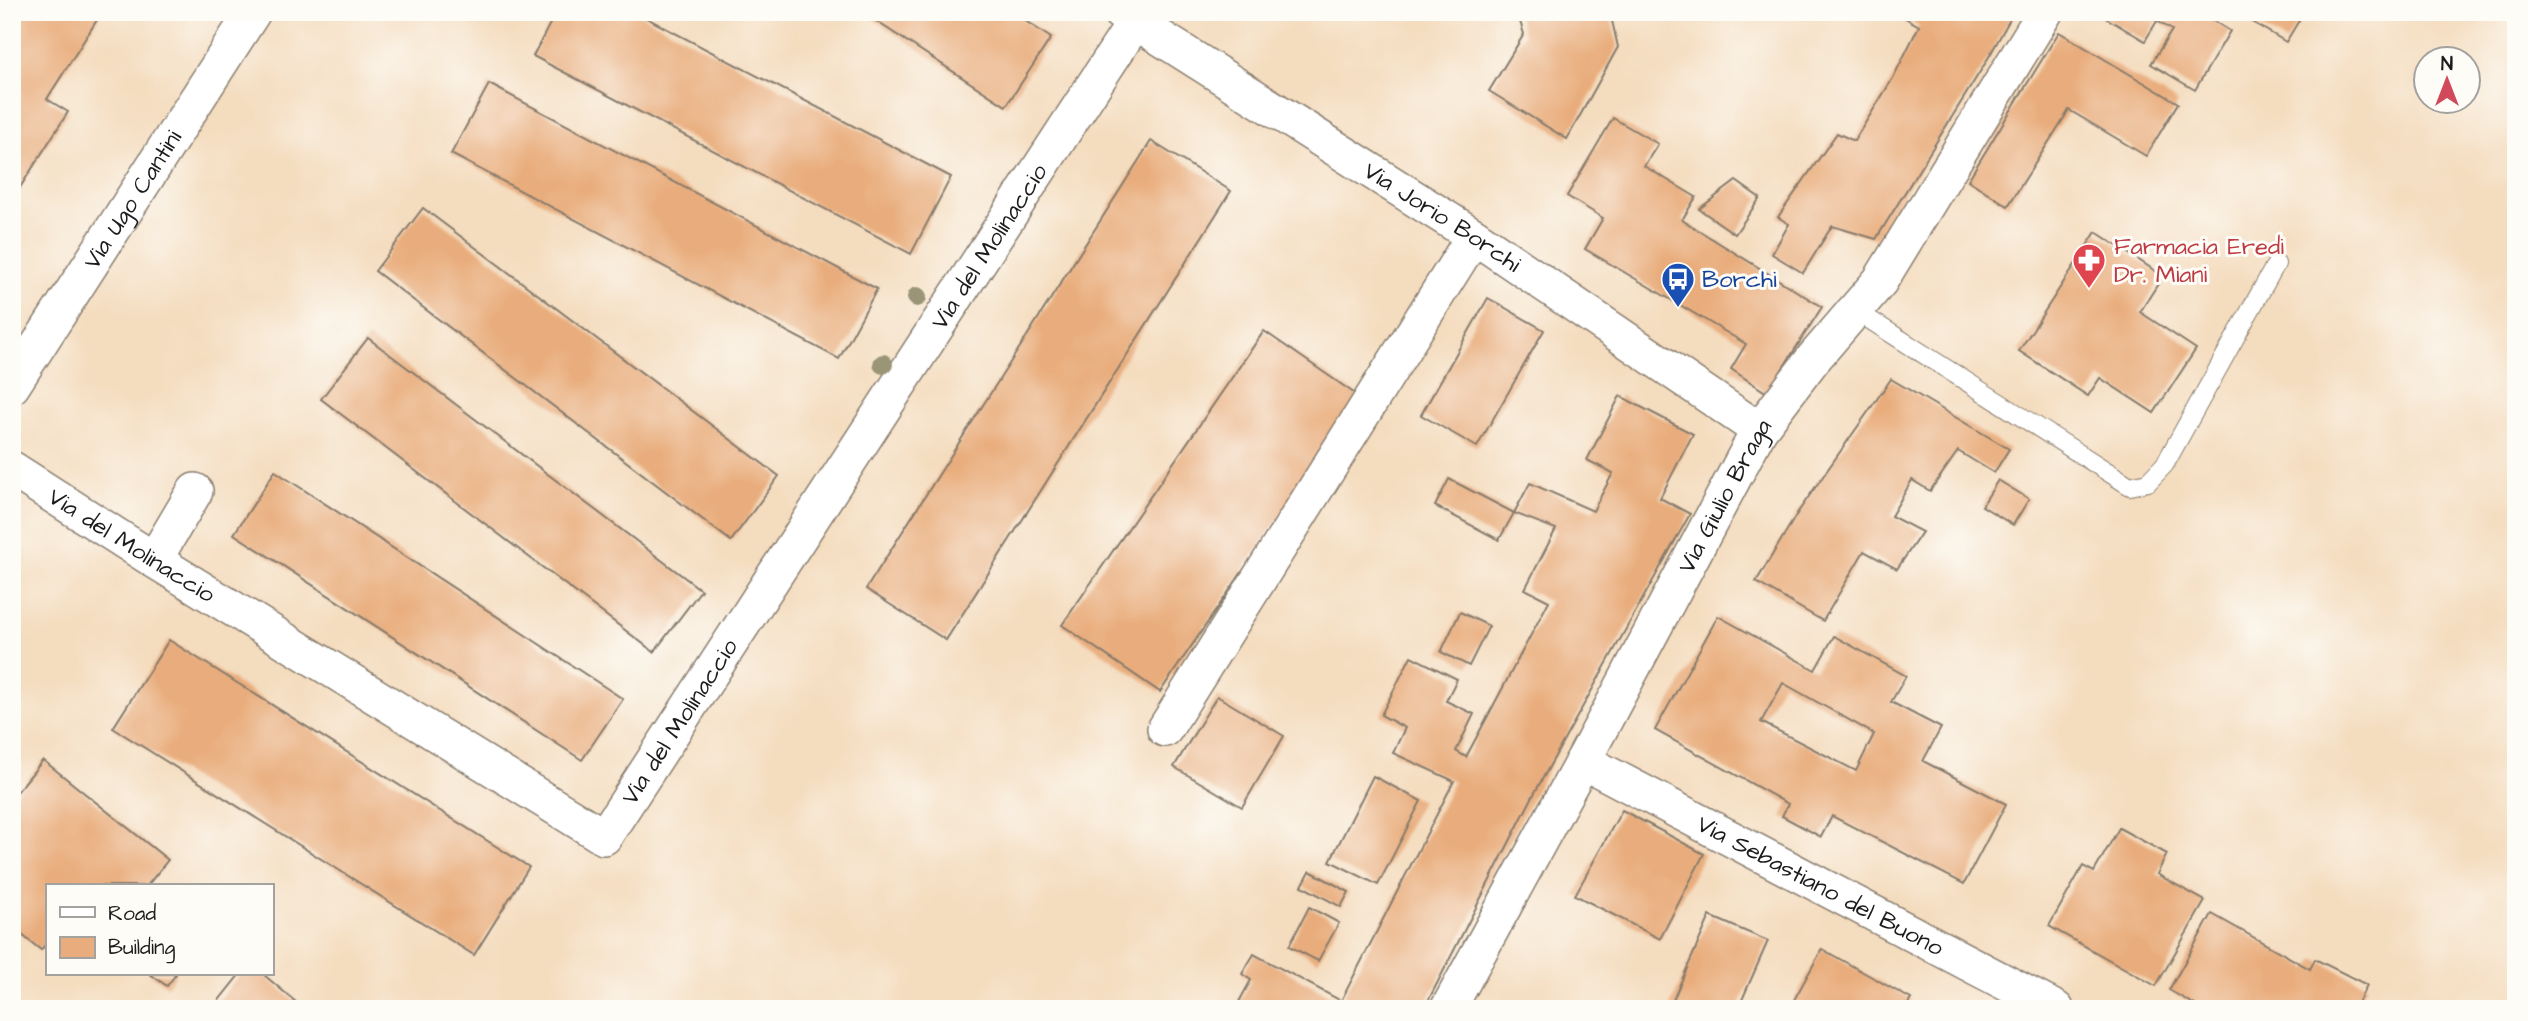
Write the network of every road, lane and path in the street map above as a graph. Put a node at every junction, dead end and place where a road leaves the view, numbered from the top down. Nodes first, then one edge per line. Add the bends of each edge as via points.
1 (253, 12) edge
2 (2045, 12) edge
3 (1128, 17) edge
4 (1474, 236) junction
5 (2276, 264) dead end
6 (1856, 312) junction
7 (12, 386) edge
8 (1759, 430) junction
9 (12, 469) edge
10 (195, 491) dead end
11 (154, 560) junction
12 (1166, 729) dead end
13 (1583, 761) junction
14 (1448, 1009) edge
15 (2056, 1009) edge

1 - 7 street, Via Ugo Cantini
2 - 6 street, Via Giulio Braga via 1880,281
3 - 4 street, Via Jorio Borchi
3 - 11 street, Via del Molinaccio via 604,837
4 - 8 street, Via Jorio Borchi
4 - 12 street
5 - 6 lane via 2165,464 2148,482 2130,486
6 - 8 street, Via Giulio Braga
8 - 13 street, Via Giulio Braga
9 - 11 street, Via del Molinaccio
10 - 11 street
13 - 14 street, Via Giulio Braga
13 - 15 street, Via Sebastiano del Buono

